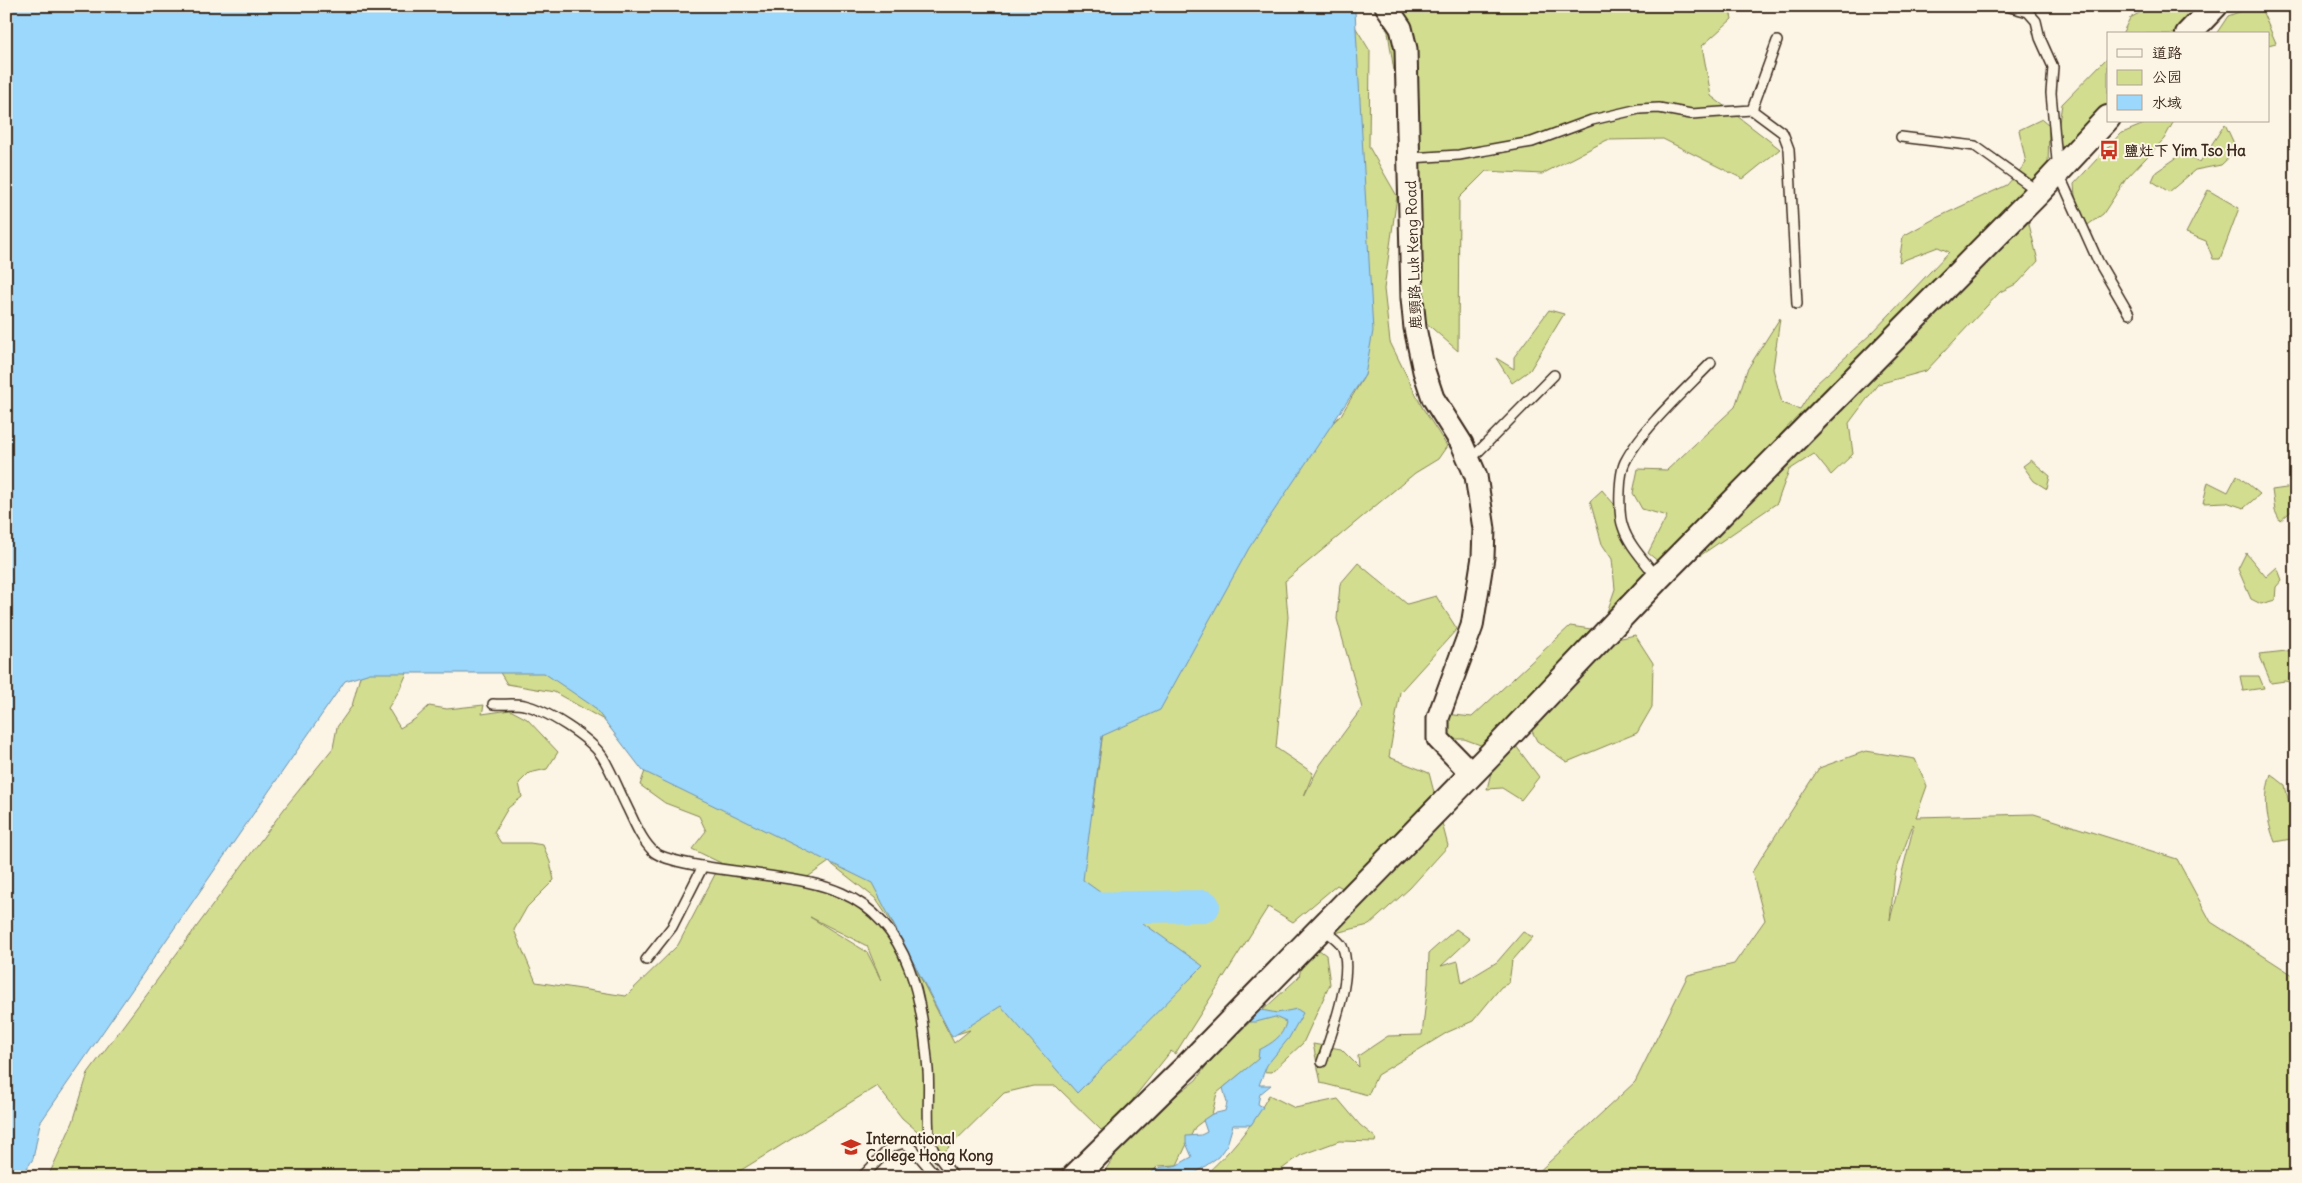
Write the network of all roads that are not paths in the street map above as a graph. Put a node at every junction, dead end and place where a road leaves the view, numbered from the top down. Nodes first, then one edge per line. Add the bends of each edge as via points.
1 (2006, 6) edge
2 (2215, 6) edge
3 (1390, 8) edge
4 (2190, 32) edge
5 (1777, 41) dead end
6 (1752, 110) junction
7 (2107, 119) edge
8 (1901, 137) dead end
9 (1409, 158) junction
10 (2058, 172) junction
11 (2040, 192) junction
12 (1797, 304) dead end
13 (2129, 314) dead end
14 (1711, 363) dead end
15 (1554, 375) dead end
16 (1470, 460) junction
17 (1658, 578) junction
18 (493, 704) dead end
19 (1472, 774) junction
20 (704, 866) junction
21 (1321, 927) junction
22 (646, 960) dead end
23 (1322, 1062) dead end
24 (862, 1177) edge
25 (937, 1177) edge
26 (954, 1177) edge
27 (1074, 1177) edge

1 - 10 lane via 2028,12 2036,21 2053,67 2051,93
2 - 4 main road
3 - 9 street, 鹿頸路 Luk Keng Road via 1405,41
5 - 6 lane
6 - 9 lane via 1691,114 1659,108 1639,109 1592,120 1532,142 1459,155
6 - 12 lane via 1783,133 1789,149
7 - 10 main road
8 - 11 lane via 1975,146
9 - 16 street, 鹿頸路 Luk Keng Road via 1412,298 1418,349 1433,398
10 - 11 main road
10 - 13 lane via 2098,261
11 - 17 main road
14 - 17 lane via 1640,439 1624,464 1620,495 1622,526
15 - 16 lane
16 - 19 street, 鹿頸路 Luk Keng Road via 1482,500 1483,557 1472,626 1438,718 1438,739
17 - 19 main road
18 - 20 lane via 523,705 539,711 588,741 602,756 644,842 656,854
19 - 21 main road
20 - 22 lane via 672,926
20 - 26 lane via 807,882 842,893 867,907 885,925 903,950 917,988 926,1046 928,1132 934,1151
21 - 23 lane via 1342,946 1344,960 1341,1007
21 - 27 main road
24 - 25 lane via 891,1147 904,1143

